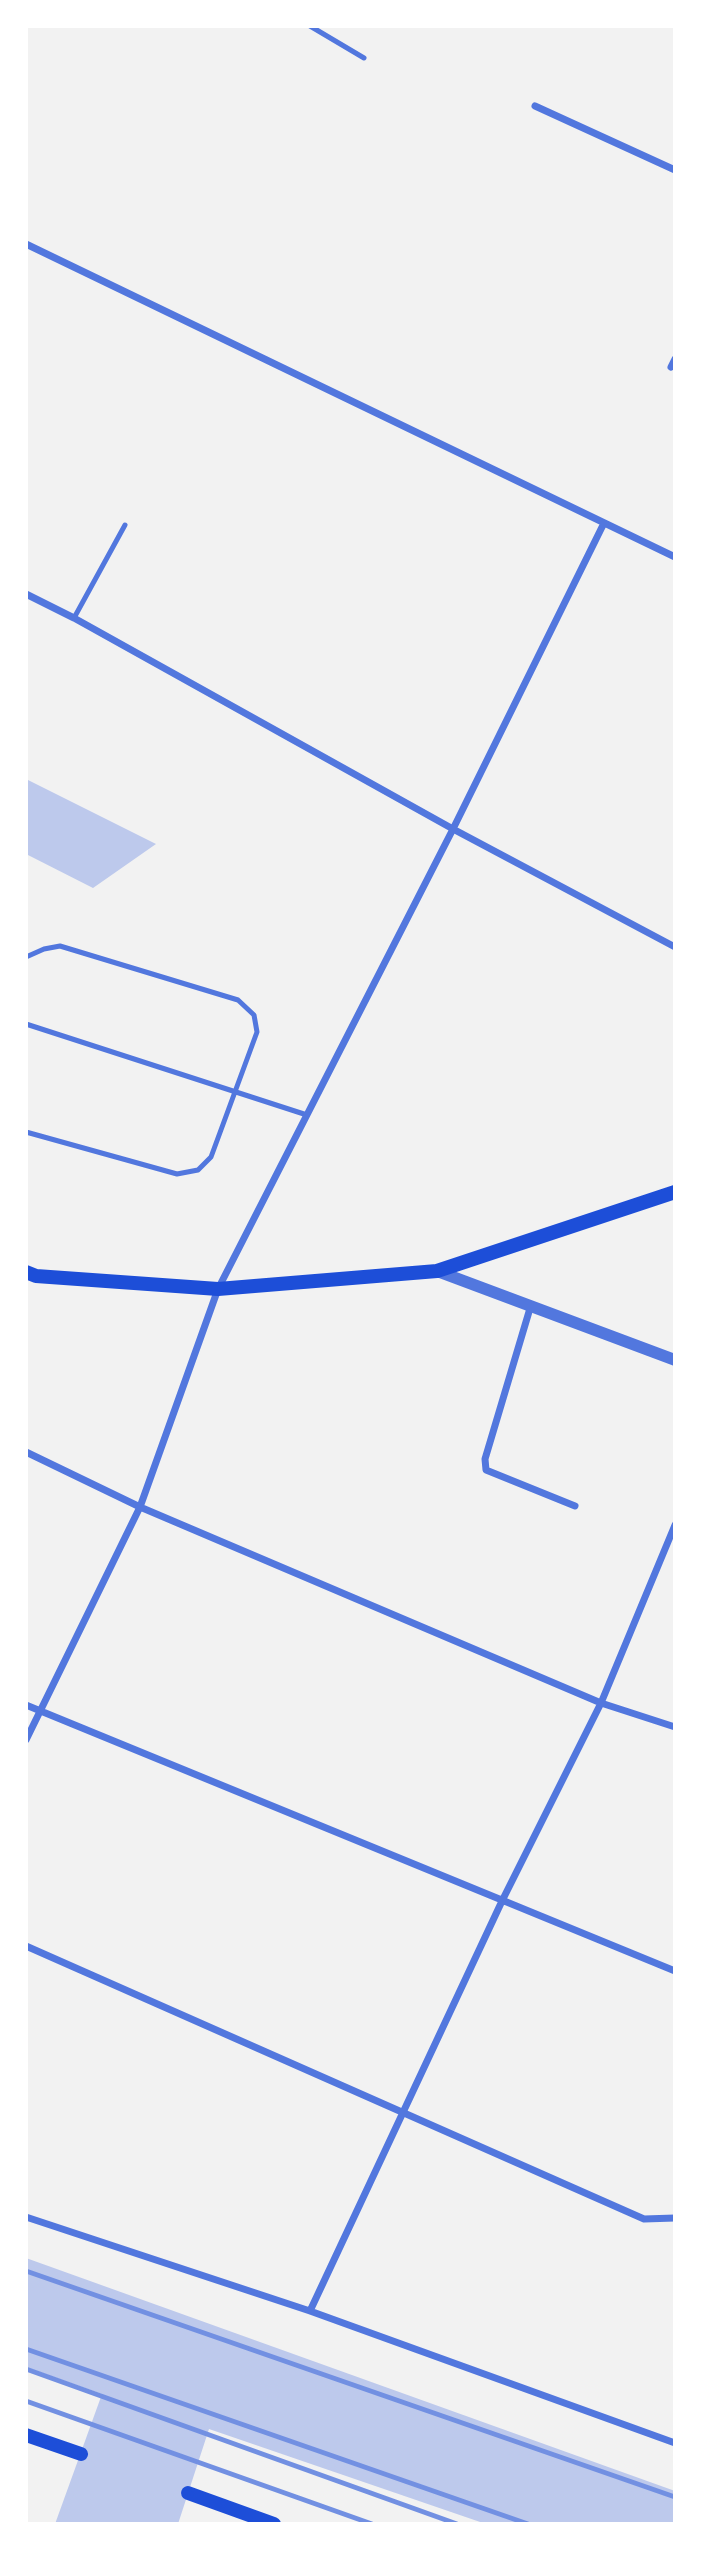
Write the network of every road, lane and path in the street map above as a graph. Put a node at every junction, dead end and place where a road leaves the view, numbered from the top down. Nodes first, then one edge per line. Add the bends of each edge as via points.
1 (310, 26) edge
2 (364, 58) dead end
3 (535, 106) dead end
4 (675, 170) edge
5 (26, 244) edge
6 (675, 359) edge
7 (671, 367) dead end
8 (604, 523) junction
9 (125, 525) dead end
10 (675, 557) edge
11 (26, 594) edge
12 (74, 618) junction
13 (453, 829) junction
14 (675, 947) edge
15 (26, 957) edge
16 (26, 1024) edge
17 (236, 1091) junction
18 (307, 1115) junction
19 (26, 1132) edge
20 (675, 1192) edge
21 (437, 1271) junction
22 (26, 1272) edge
23 (218, 1289) junction
24 (531, 1305) junction
25 (675, 1360) edge
26 (26, 1452) edge
27 (575, 1506) dead end
28 (140, 1507) junction
29 (675, 1525) edge
30 (601, 1703) junction
31 (26, 1705) edge
32 (40, 1712) junction
33 (675, 1727) edge
34 (26, 1740) edge
35 (502, 1901) junction
36 (26, 1946) edge
37 (675, 1971) edge
38 (405, 2113) junction
39 (26, 2217) edge
40 (675, 2218) edge
41 (310, 2311) junction
42 (26, 2435) edge
43 (675, 2443) edge
44 (81, 2454) dead end
45 (188, 2493) dead end
46 (274, 2524) edge

1 - 2 lane
3 - 4 street
5 - 8 street
6 - 7 street
8 - 10 street
8 - 13 street
9 - 12 lane
11 - 12 street
12 - 13 street
13 - 14 street
13 - 18 street
15 - 17 lane via 60,946 239,1000 254,1015 257,1032
16 - 17 lane
17 - 18 lane
17 - 19 lane via 211,1157 198,1170 177,1174
18 - 23 street
20 - 21 main road
21 - 23 main road
21 - 24 street
22 - 23 main road
23 - 28 street
24 - 25 street
24 - 27 street via 485,1460 486,1470
26 - 28 street
28 - 30 street
28 - 32 street
29 - 30 street
30 - 33 street
30 - 35 street
31 - 32 street
32 - 34 street
32 - 35 street
35 - 37 street
35 - 38 street
36 - 38 street
38 - 40 street via 644,2219
38 - 41 street
39 - 41 street
41 - 43 street
42 - 44 main road
45 - 46 main road

